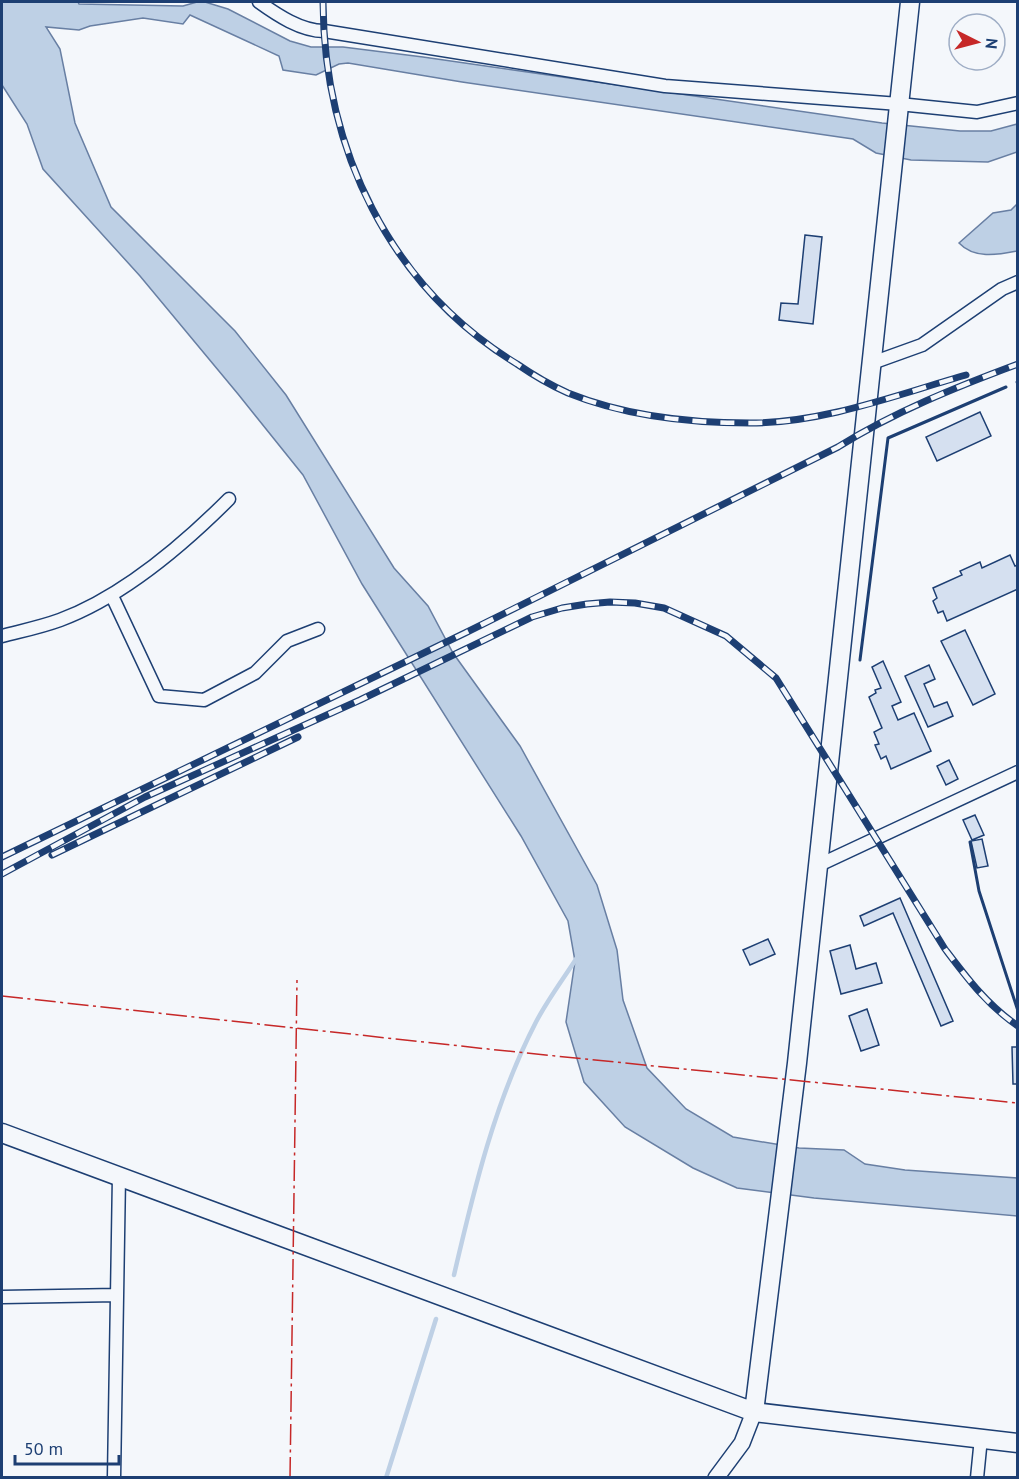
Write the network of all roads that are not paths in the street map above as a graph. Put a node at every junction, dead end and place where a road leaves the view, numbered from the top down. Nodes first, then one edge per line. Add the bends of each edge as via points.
1 (259, 2) edge
2 (910, 2) edge
3 (1017, 103) edge
4 (898, 109) junction
5 (1017, 282) edge
6 (872, 363) junction
7 (229, 499) dead end
8 (112, 596) junction
9 (318, 629) dead end
10 (2, 636) edge
11 (1017, 772) edge
12 (819, 865) junction
13 (2, 1133) edge
14 (119, 1176) junction
15 (117, 1295) junction
16 (2, 1297) edge
17 (754, 1412) junction
18 (981, 1438) junction
19 (1017, 1443) edge
20 (114, 1478) edge
21 (716, 1478) edge
22 (977, 1478) edge

1 - 4 street via 312,31 665,86
2 - 4 main road
3 - 4 street via 977,112
4 - 6 main road
5 - 6 street via 922,345
6 - 12 main road
7 - 8 street via 198,530
8 - 9 street via 159,696 204,700 255,673 287,641
8 - 10 street via 59,620
11 - 12 street
12 - 17 main road
13 - 14 main road
14 - 15 street
14 - 17 main road
15 - 16 street
15 - 20 street
17 - 18 main road
17 - 21 street via 742,1443
18 - 19 main road
18 - 22 street

